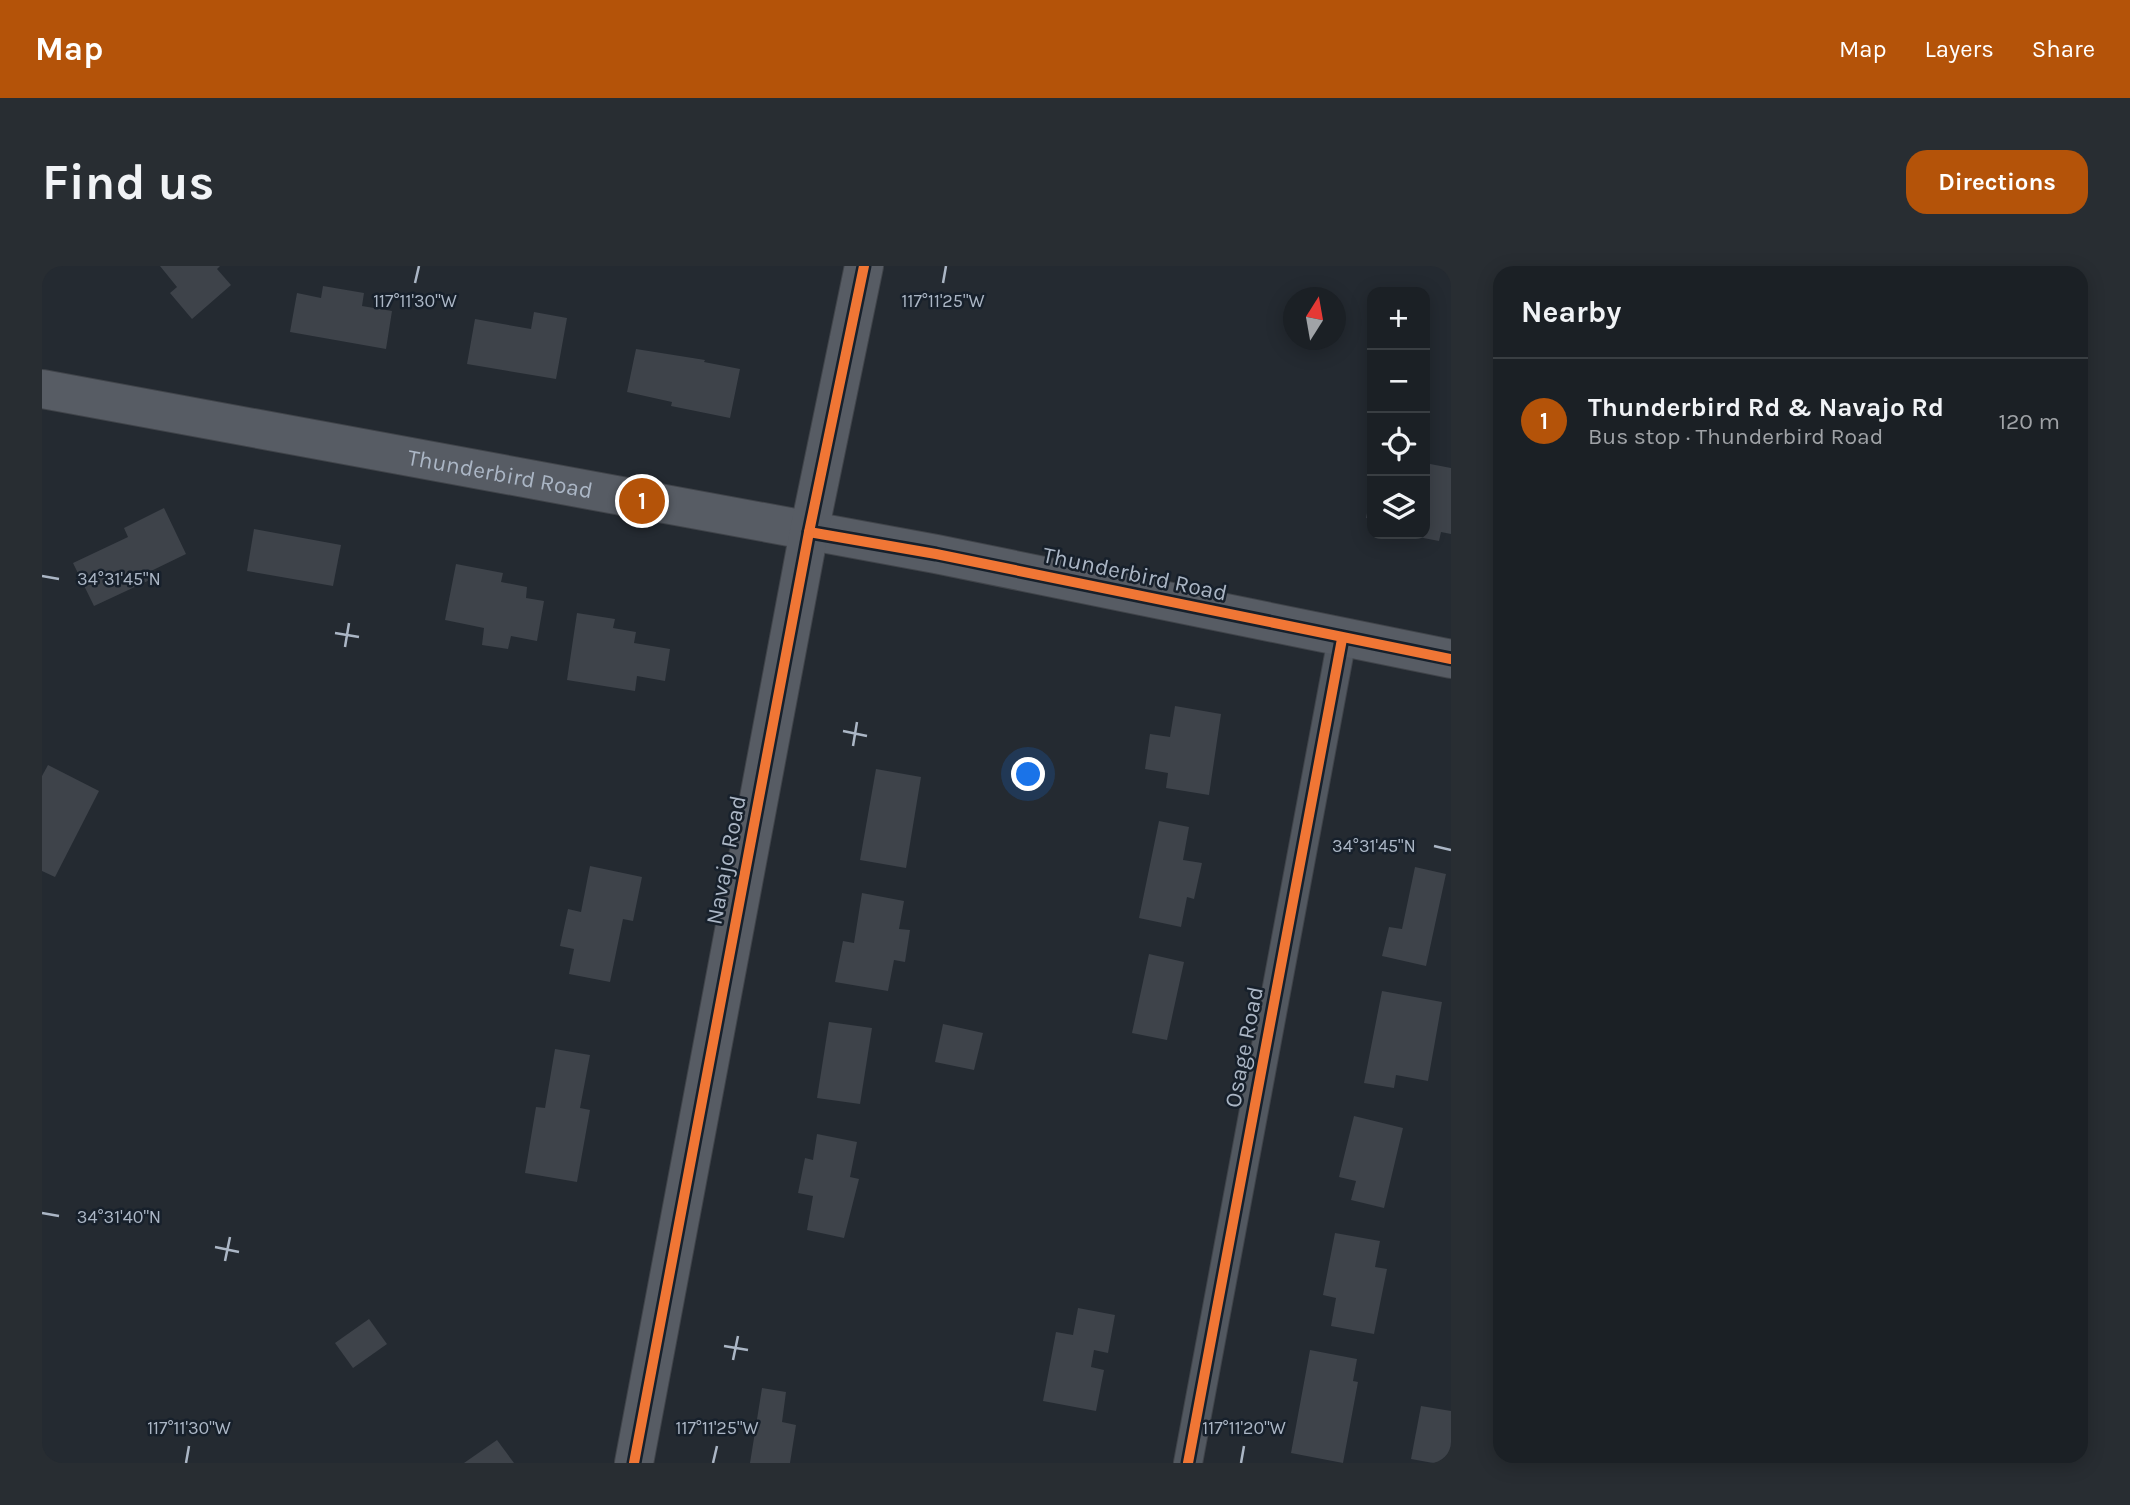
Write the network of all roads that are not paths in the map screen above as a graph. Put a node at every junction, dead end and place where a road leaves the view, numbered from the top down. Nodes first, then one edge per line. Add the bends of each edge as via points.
1 (864, 266) edge
2 (42, 389) edge
3 (809, 532) junction
4 (1342, 639) junction
5 (1451, 659) edge
6 (634, 1463) edge
7 (1188, 1463) edge

1 - 3 main road, Navajo Road
2 - 3 main road, Thunderbird Road
3 - 4 main road, Thunderbird Road
3 - 6 main road, Navajo Road
4 - 5 main road, Thunderbird Road
4 - 7 street, Osage Road

